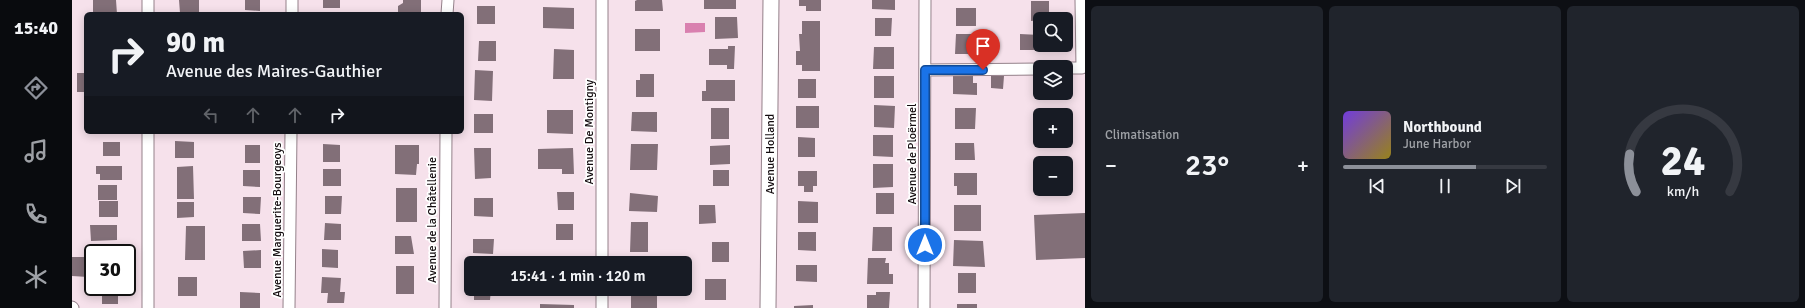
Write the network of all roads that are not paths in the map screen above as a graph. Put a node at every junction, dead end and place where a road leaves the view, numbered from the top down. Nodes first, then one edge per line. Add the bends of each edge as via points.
1 (148, 0) edge
2 (292, 0) edge
3 (448, 0) edge
4 (602, 0) edge
5 (771, 0) edge
6 (926, 0) edge
7 (1081, 0) edge
8 (148, 12) edge
9 (292, 12) edge
10 (447, 12) edge
11 (1073, 68) edge
12 (1033, 69) edge
13 (925, 70) junction
14 (148, 134) edge
15 (291, 134) edge
16 (446, 134) edge
17 (602, 256) edge
18 (602, 296) edge
19 (148, 308) edge
20 (290, 308) edge
21 (445, 308) edge
22 (602, 308) edge
23 (768, 308) edge
24 (924, 308) edge

1 - 8 street
2 - 9 street
3 - 10 street
4 - 17 street, Avenue De Montigny
5 - 23 main road, Avenue Holland
6 - 13 street, Avenue de Ploërmel
7 - 11 street via 1082,68
12 - 13 street
13 - 24 street, Avenue de Ploërmel
14 - 19 street
15 - 20 street, Avenue Marguerite-Bourgeoys
16 - 21 street, Avenue de la Châtellenie
18 - 22 street

